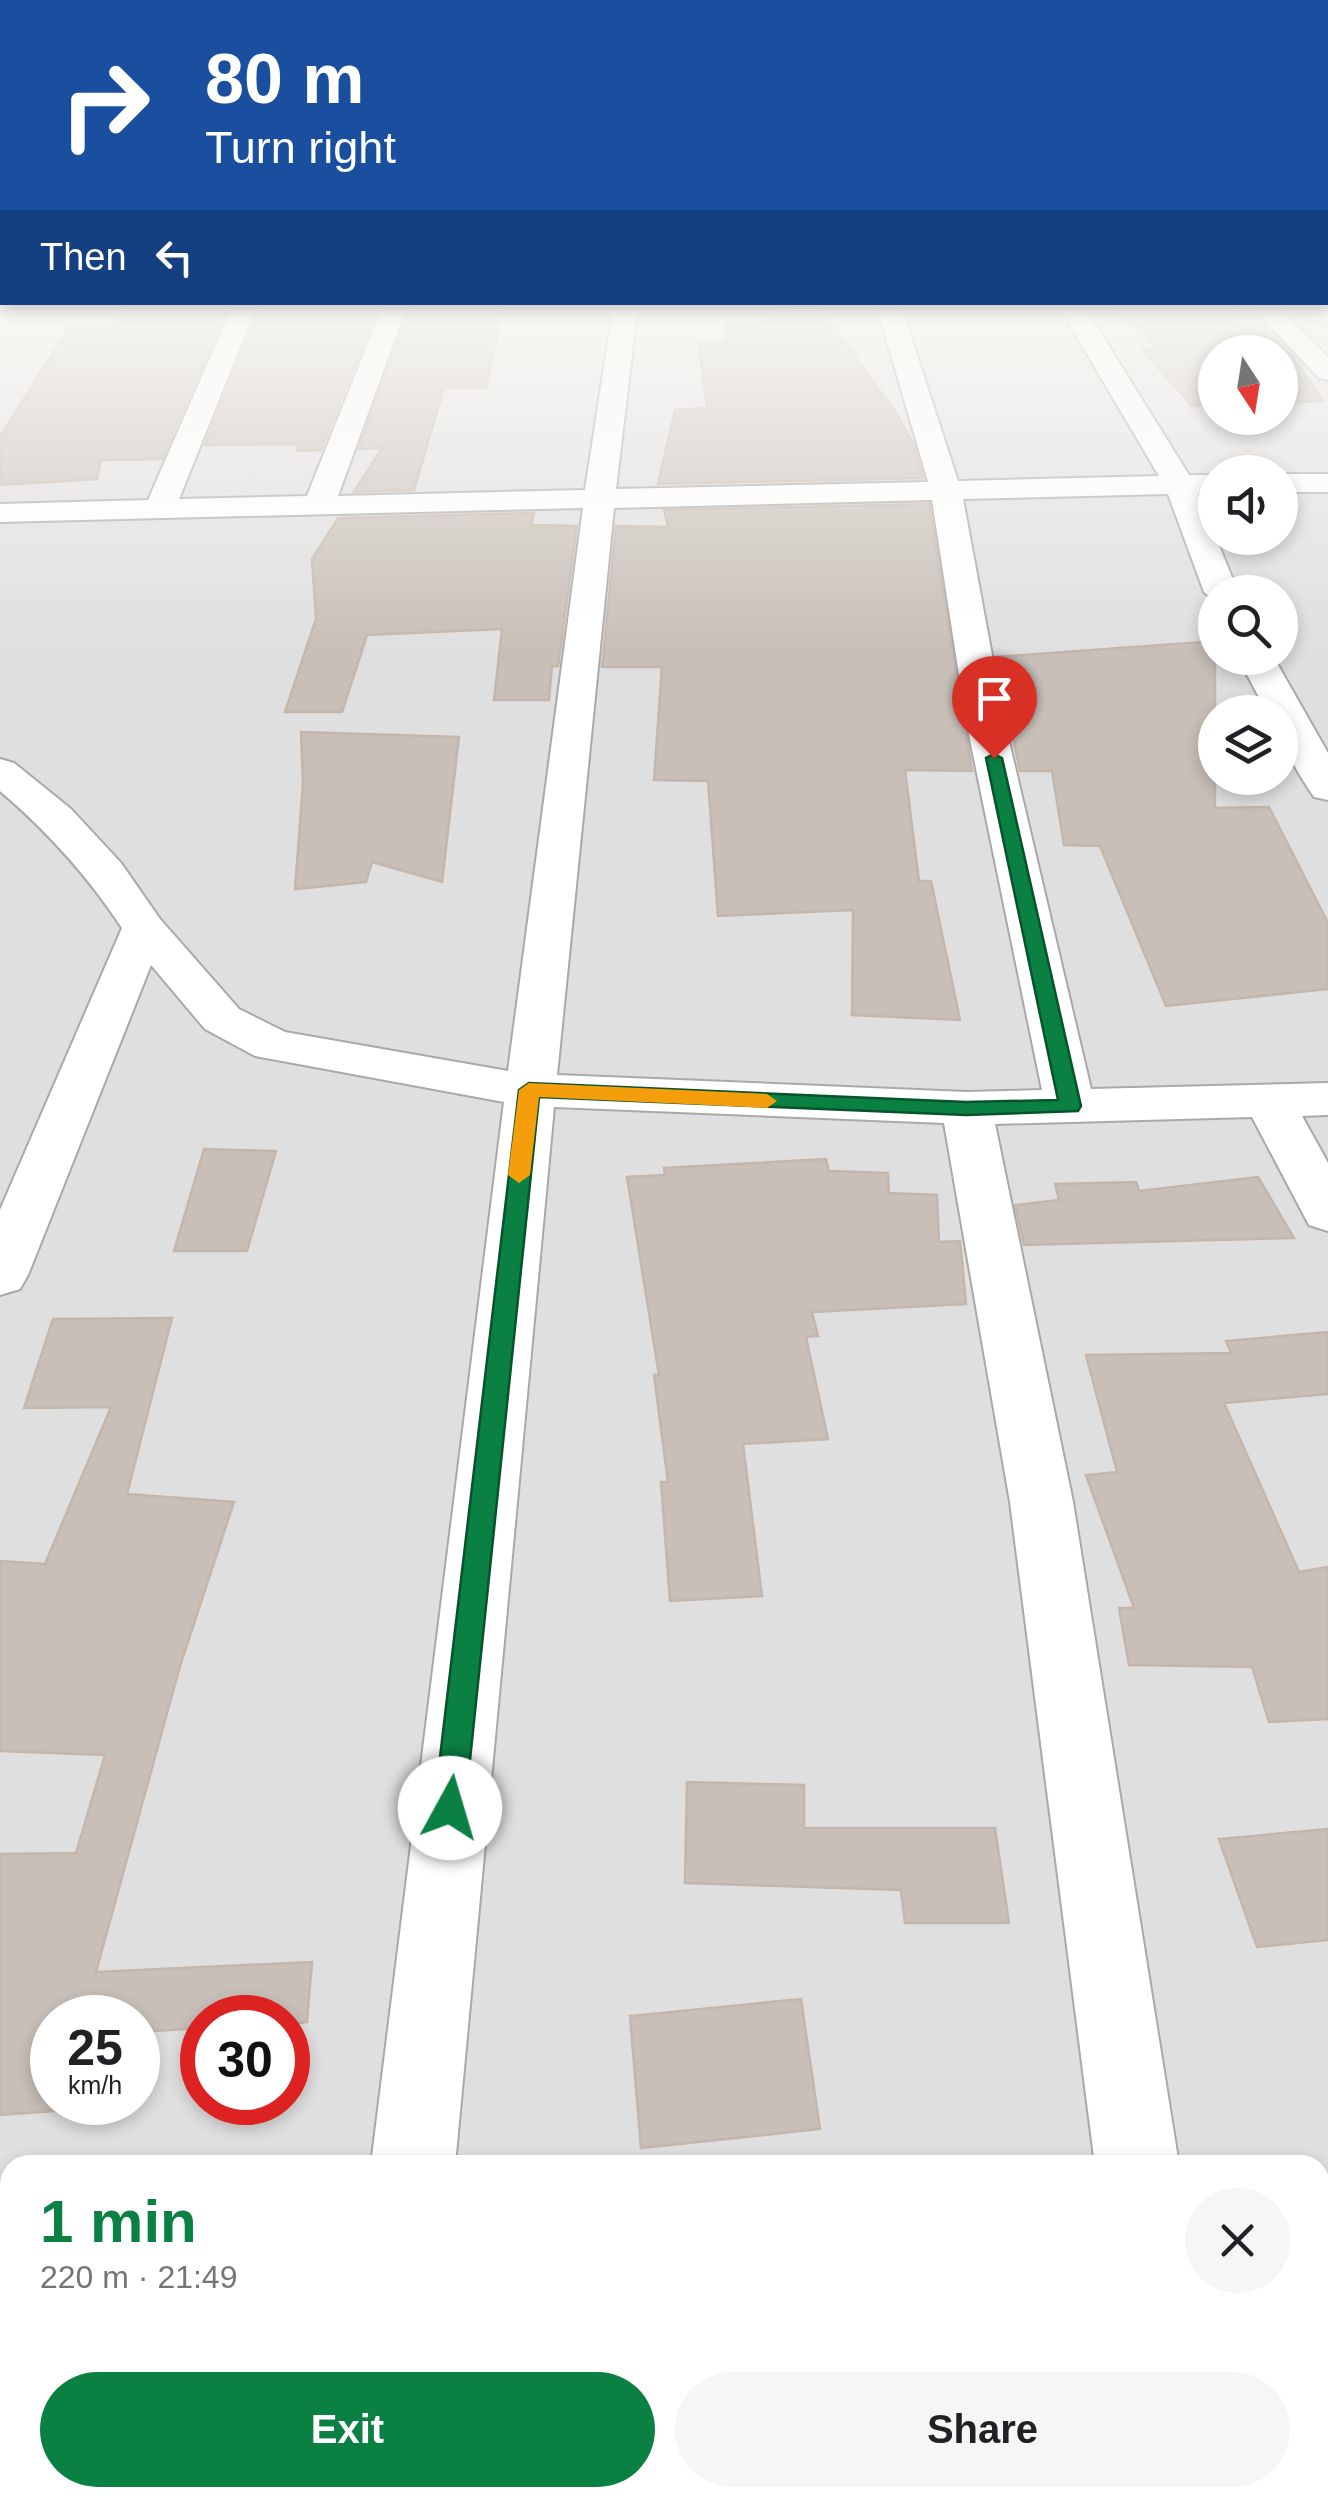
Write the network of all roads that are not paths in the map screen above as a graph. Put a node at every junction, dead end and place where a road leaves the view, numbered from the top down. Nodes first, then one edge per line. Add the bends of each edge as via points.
1 (197, 420) edge
2 (352, 420) edge
3 (609, 420) edge
4 (924, 420) edge
5 (1140, 420) edge
6 (1298, 483) edge
7 (1328, 483) edge
8 (1179, 484) junction
9 (1198, 484) edge
10 (946, 491) junction
11 (598, 500) junction
12 (319, 506) junction
13 (160, 508) junction
14 (0, 513) edge
15 (1214, 575) edge
16 (1265, 675) edge
17 (0, 770) edge
18 (1328, 788) edge
19 (144, 928) junction
20 (529, 1090) junction
21 (1328, 1099) edge
22 (1269, 1100) junction
23 (1070, 1106) junction
24 (966, 1108) junction
25 (1328, 1212) edge
26 (0, 1275) edge
27 (414, 2155) edge
28 (1137, 2155) edge

1 - 13 street
2 - 12 street
3 - 11 street
4 - 10 street
5 - 8 street
6 - 7 street
8 - 9 street
8 - 10 street
8 - 15 street
10 - 11 street
10 - 23 street via 986,720
11 - 12 street
11 - 20 street
12 - 13 street
13 - 14 street
16 - 18 street
17 - 19 street via 94,859
19 - 20 street via 222,1018 272,1045
19 - 26 street
20 - 24 street
20 - 27 street
21 - 22 street
22 - 23 street
22 - 25 street
23 - 24 street
24 - 28 street via 1032,1432

